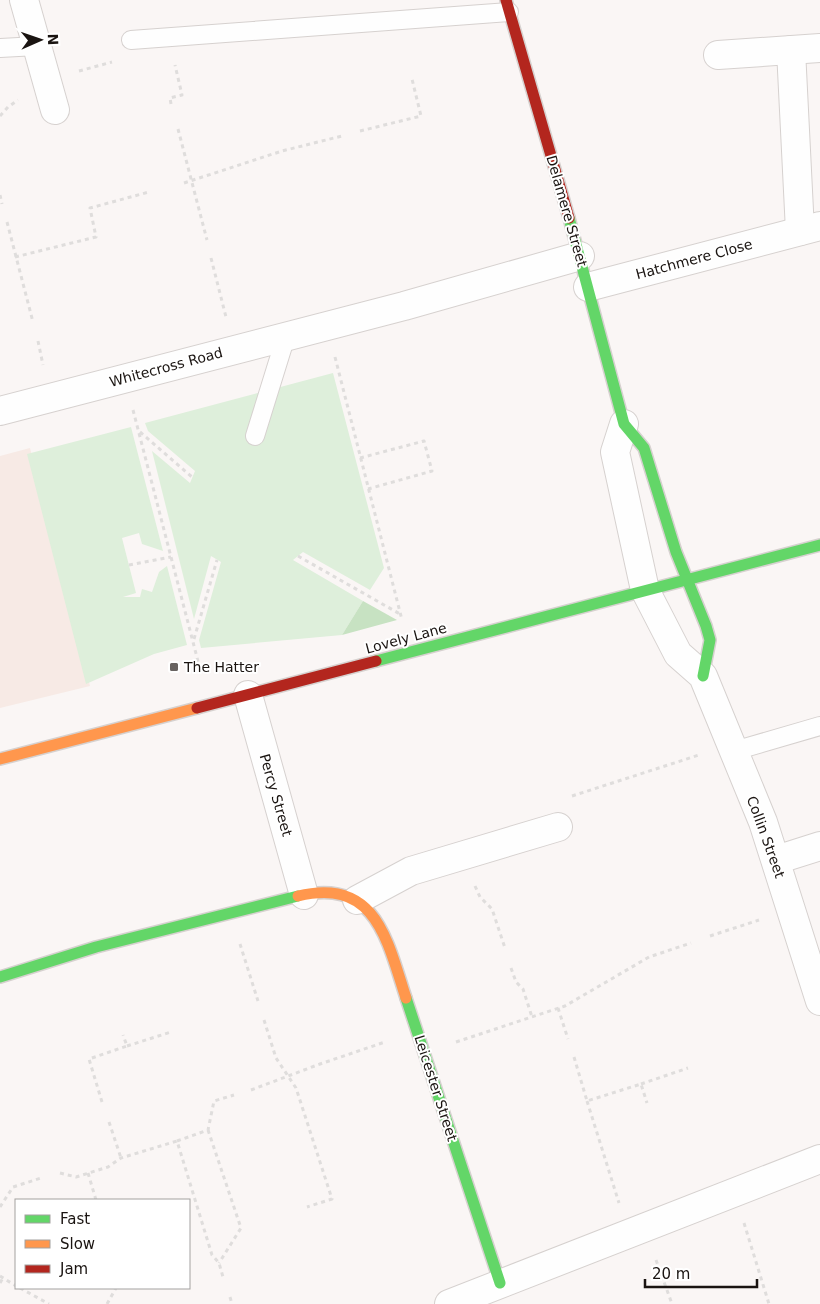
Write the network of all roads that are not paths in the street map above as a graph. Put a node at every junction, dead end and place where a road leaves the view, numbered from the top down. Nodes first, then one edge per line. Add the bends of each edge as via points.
1 (24, 0) edge
2 (508, 6) edge
3 (131, 40) road end
4 (37, 46) junction
5 (0, 48) edge
6 (820, 48) edge
7 (791, 50) junction
8 (718, 55) dead end
9 (55, 110) dead end
10 (810, 228) edge
11 (580, 256) junction
12 (588, 288) junction
13 (286, 336) junction
14 (0, 411) edge
15 (624, 424) junction
16 (255, 436) dead end
17 (820, 545) edge
18 (687, 580) junction
19 (645, 590) junction
20 (702, 676) junction
21 (248, 695) junction
22 (820, 726) edge
23 (734, 751) junction
24 (0, 759) edge
25 (558, 827) road end
26 (820, 846) edge
27 (776, 860) junction
28 (304, 895) junction
29 (357, 900) junction
30 (0, 977) edge
31 (820, 1001) edge
32 (820, 1159) edge
33 (500, 1284) junction
34 (449, 1304) edge

1 - 4 street
2 - 3 lane
2 - 11 street, Delamere Street
4 - 5 lane
4 - 9 street
6 - 7 street
7 - 8 street
7 - 10 street, Hatchmere Close
10 - 12 street, Hatchmere Close
11 - 12 street, Delamere Street
11 - 13 street, Whitecross Road
12 - 15 street, Delamere Street
13 - 14 street, Whitecross Road
13 - 16 lane
15 - 18 street, Delamere Street via 644,448
15 - 19 street via 615,452
17 - 18 street, Lovely Lane
18 - 19 street, Lovely Lane
18 - 20 street via 710,640
19 - 20 street, Collin Street via 678,654
19 - 21 street, Lovely Lane
20 - 23 street, Collin Street
21 - 24 street, Lovely Lane
21 - 28 street, Percy Street
22 - 23 lane
23 - 27 street, Collin Street
25 - 29 street via 411,871
26 - 27 street
27 - 31 street, Collin Street
28 - 29 street, Leicester Street via 332,892
28 - 30 street, Leicester Street via 96,947
29 - 33 street, Leicester Street via 375,918 389,946
32 - 33 street
33 - 34 street

